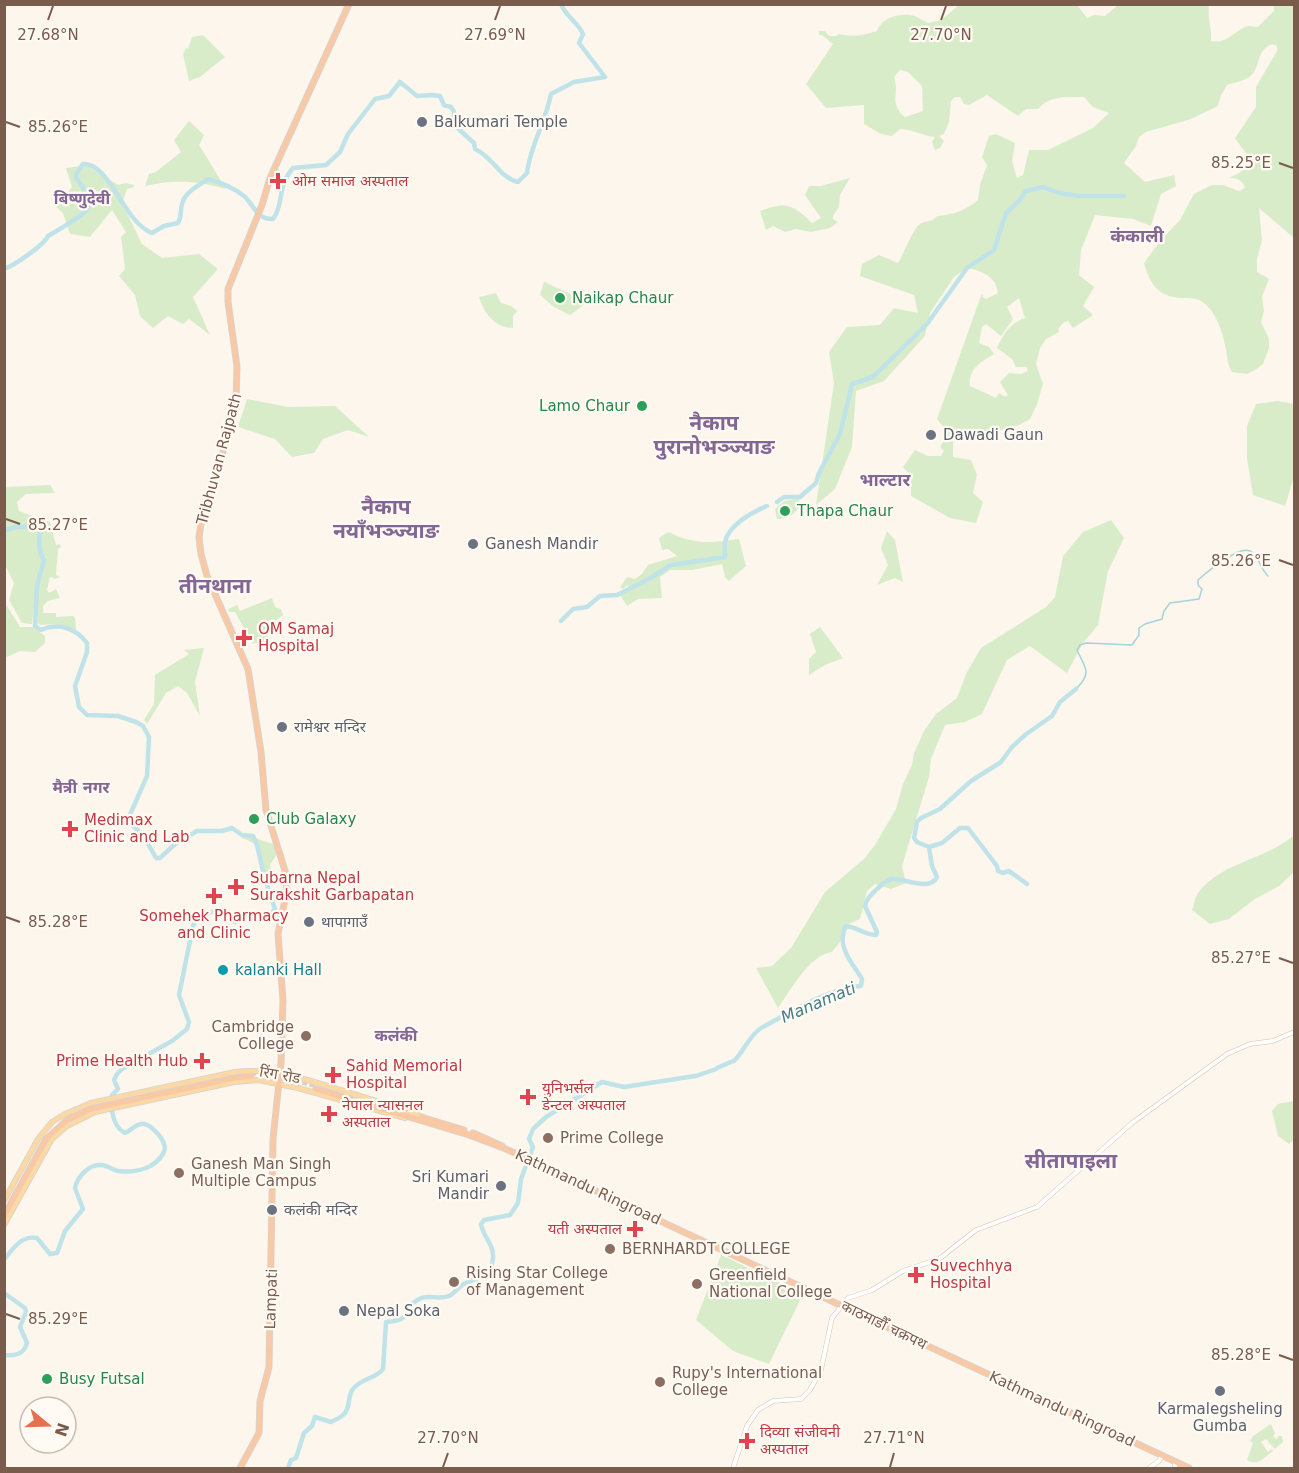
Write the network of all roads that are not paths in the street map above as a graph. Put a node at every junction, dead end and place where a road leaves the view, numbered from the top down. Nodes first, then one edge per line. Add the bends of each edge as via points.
1 (351, 4) edge
2 (1294, 1032) edge
3 (280, 1072) junction
4 (251, 1075) tunnel mouth
5 (278, 1083) junction
6 (316, 1088) tunnel mouth
7 (128, 1100) junction
8 (100, 1106) junction
9 (425, 1120) junction
10 (36, 1158) junction
11 (4, 1201) edge
12 (4, 1209) edge
13 (4, 1216) edge
14 (4, 1225) edge
15 (833, 1301) joint
16 (841, 1305) junction
17 (936, 1350) joint
18 (1162, 1456) junction
19 (1175, 1465) edge
20 (240, 1468) edge
21 (733, 1468) edge
22 (1149, 1468) edge
23 (1189, 1468) edge

1 - 3 highway, Tribhuvan Rajpath via 268,188 228,289 238,382 236,402 202,516 200,537 207,576 246,663 268,816 287,878 278,934 283,1000
2 - 16 main road via 1227,1054 1132,1123 1037,1207 970,1233 939,1259 903,1271
3 - 5 highway
3 - 7 main road, रिंग रोड via 235,1072
3 - 9 main road, रिंग रोड via 388,1104
4 - 7 highway
5 - 7 main road via 243,1080
5 - 9 main road via 388,1114
5 - 20 highway, Lampati via 273,1139 269,1367 260,1401 260,1426
6 - 9 highway, Kathmandu Ringroad
7 - 8 highway
8 - 10 highway via 61,1120 47,1134
8 - 11 main road via 86,1105 65,1113 46,1128
9 - 15 highway, Kathmandu Ringroad via 488,1138 523,1158
10 - 12 highway
10 - 13 highway
10 - 14 main road
15 - 16 highway, काठमाडाैँ चक्रपथ
16 - 17 highway, काठमाडाैँ चक्रपथ
16 - 21 main road via 832,1318 821,1370 810,1390 801,1399 772,1401 758,1410 747,1426
17 - 18 highway, Kathmandu Ringroad
18 - 19 highway, Kathmandu Ringroad
18 - 22 main road
19 - 23 highway, Kathmandu Ringroad

